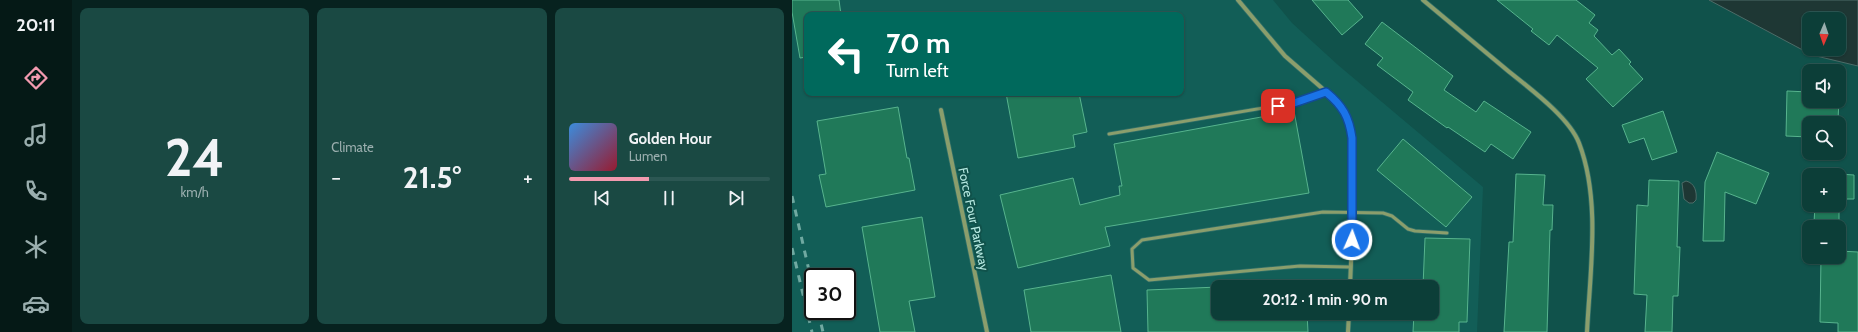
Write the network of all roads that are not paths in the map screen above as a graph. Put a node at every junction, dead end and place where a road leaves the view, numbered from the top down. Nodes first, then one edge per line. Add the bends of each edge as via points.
1 (1238, 0) edge
2 (1423, 0) edge
3 (1326, 92) junction
4 (941, 110) dead end
5 (1109, 134) dead end
6 (1353, 212) junction
7 (1447, 233) dead end
8 (1350, 267) junction
9 (1350, 280) edge
10 (1348, 320) edge
11 (987, 332) edge
12 (1348, 332) edge
13 (1587, 332) edge

1 - 3 street via 1285,56
2 - 13 street via 1541,98 1563,118 1579,141 1590,182 1592,214
3 - 5 lane via 1294,103
3 - 6 street via 1338,102 1350,122
4 - 11 street, Force Four Parkway
6 - 7 lane via 1383,213 1392,216 1408,229
6 - 8 street
6 - 8 lane via 1324,212 1142,240 1132,249 1133,268 1148,280 1300,266
8 - 9 street
10 - 12 street

